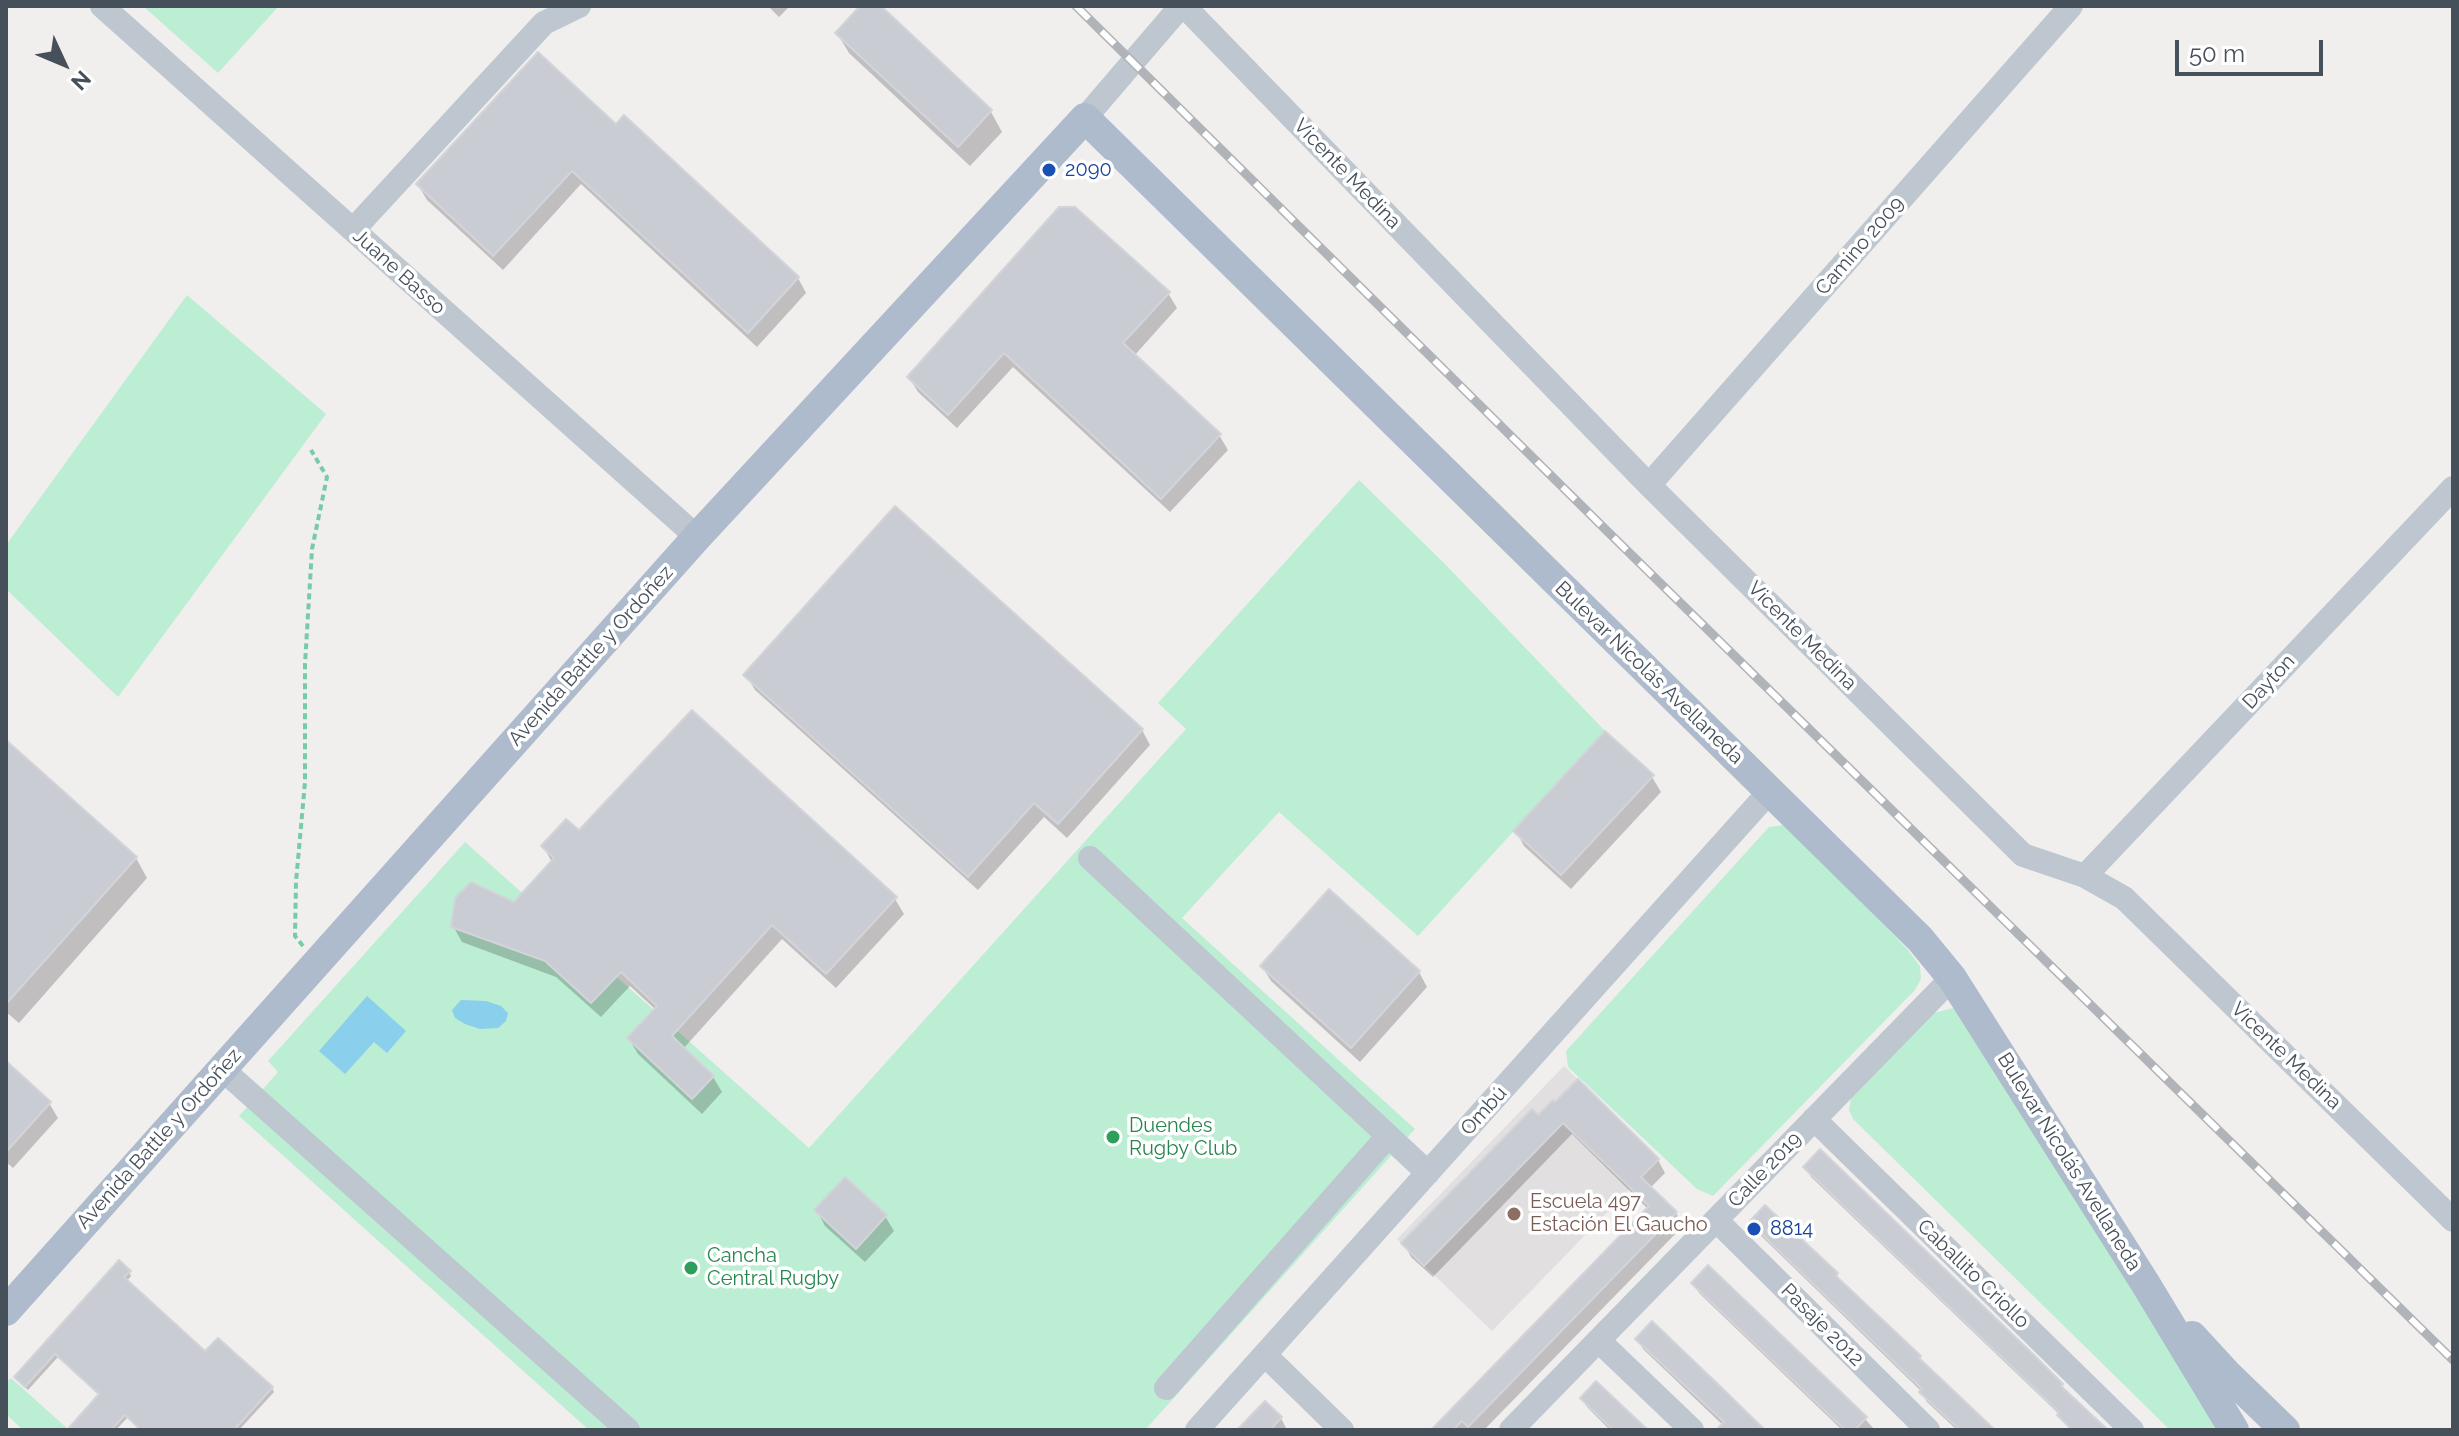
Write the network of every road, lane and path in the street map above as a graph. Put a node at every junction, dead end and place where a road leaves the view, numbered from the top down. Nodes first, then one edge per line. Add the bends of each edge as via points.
1 (102, 6) edge
2 (579, 6) edge
3 (1182, 6) edge
4 (2071, 6) edge
5 (1085, 118) junction
6 (353, 230) junction
7 (311, 450) dead end
8 (1649, 485) junction
9 (2453, 488) edge
10 (697, 537) junction
11 (1770, 791) junction
12 (1090, 858) dead end
13 (2085, 876) junction
14 (316, 963) junction
15 (1952, 978) junction
16 (222, 1069) junction
17 (1814, 1119) junction
18 (1388, 1136) junction
19 (1428, 1173) junction
20 (2453, 1220) edge
21 (1717, 1221) junction
22 (2145, 1283) junction
23 (6, 1311) edge
24 (1599, 1341) junction
25 (1265, 1355) junction
26 (1166, 1388) dead end
27 (628, 1430) edge
28 (1197, 1430) edge
29 (1342, 1430) edge
30 (1511, 1430) edge
31 (1692, 1430) edge
32 (1928, 1430) edge
33 (2132, 1430) edge
34 (2234, 1430) edge
35 (2285, 1430) edge

1 - 6 street, Juane Basso
2 - 6 street via 544,23
3 - 5 street, Avenida Battle y Ordoñez
3 - 8 street, Vicente Medina
4 - 8 street, Camino 2009
5 - 10 main road, Avenida Battle y Ordoñez
5 - 11 main road, Bulevar Nicolás Avellaneda
6 - 10 street, Juane Basso
7 - 14 path via 327,477 311,563 295,936
8 - 13 street, Vicente Medina via 2023,855
9 - 13 street, Dayton
10 - 14 main road, Avenida Battle y Ordoñez
11 - 15 main road, Bulevar Nicolás Avellaneda via 1920,939
11 - 19 street, Ombú
12 - 18 street
13 - 20 street, Vicente Medina via 2124,898
14 - 16 main road, Avenida Battle y Ordoñez
15 - 17 street, Calle 2019
15 - 22 main road, Bulevar Nicolás Avellaneda
16 - 23 main road, Avenida Battle y Ordoñez
16 - 27 street
17 - 21 street, Calle 2019
17 - 33 street, Caballito Criollo
18 - 19 street
18 - 26 street
19 - 25 street, Ombú
21 - 24 street, Calle 2019
21 - 32 street, Pasaje 2012
22 - 34 main road, Bulevar Nicolás Avellaneda
22 - 35 main road, Bulevar Nicolás Avellaneda
24 - 30 street, Calle 2019
24 - 31 street
25 - 28 street, Ombú
25 - 29 street

